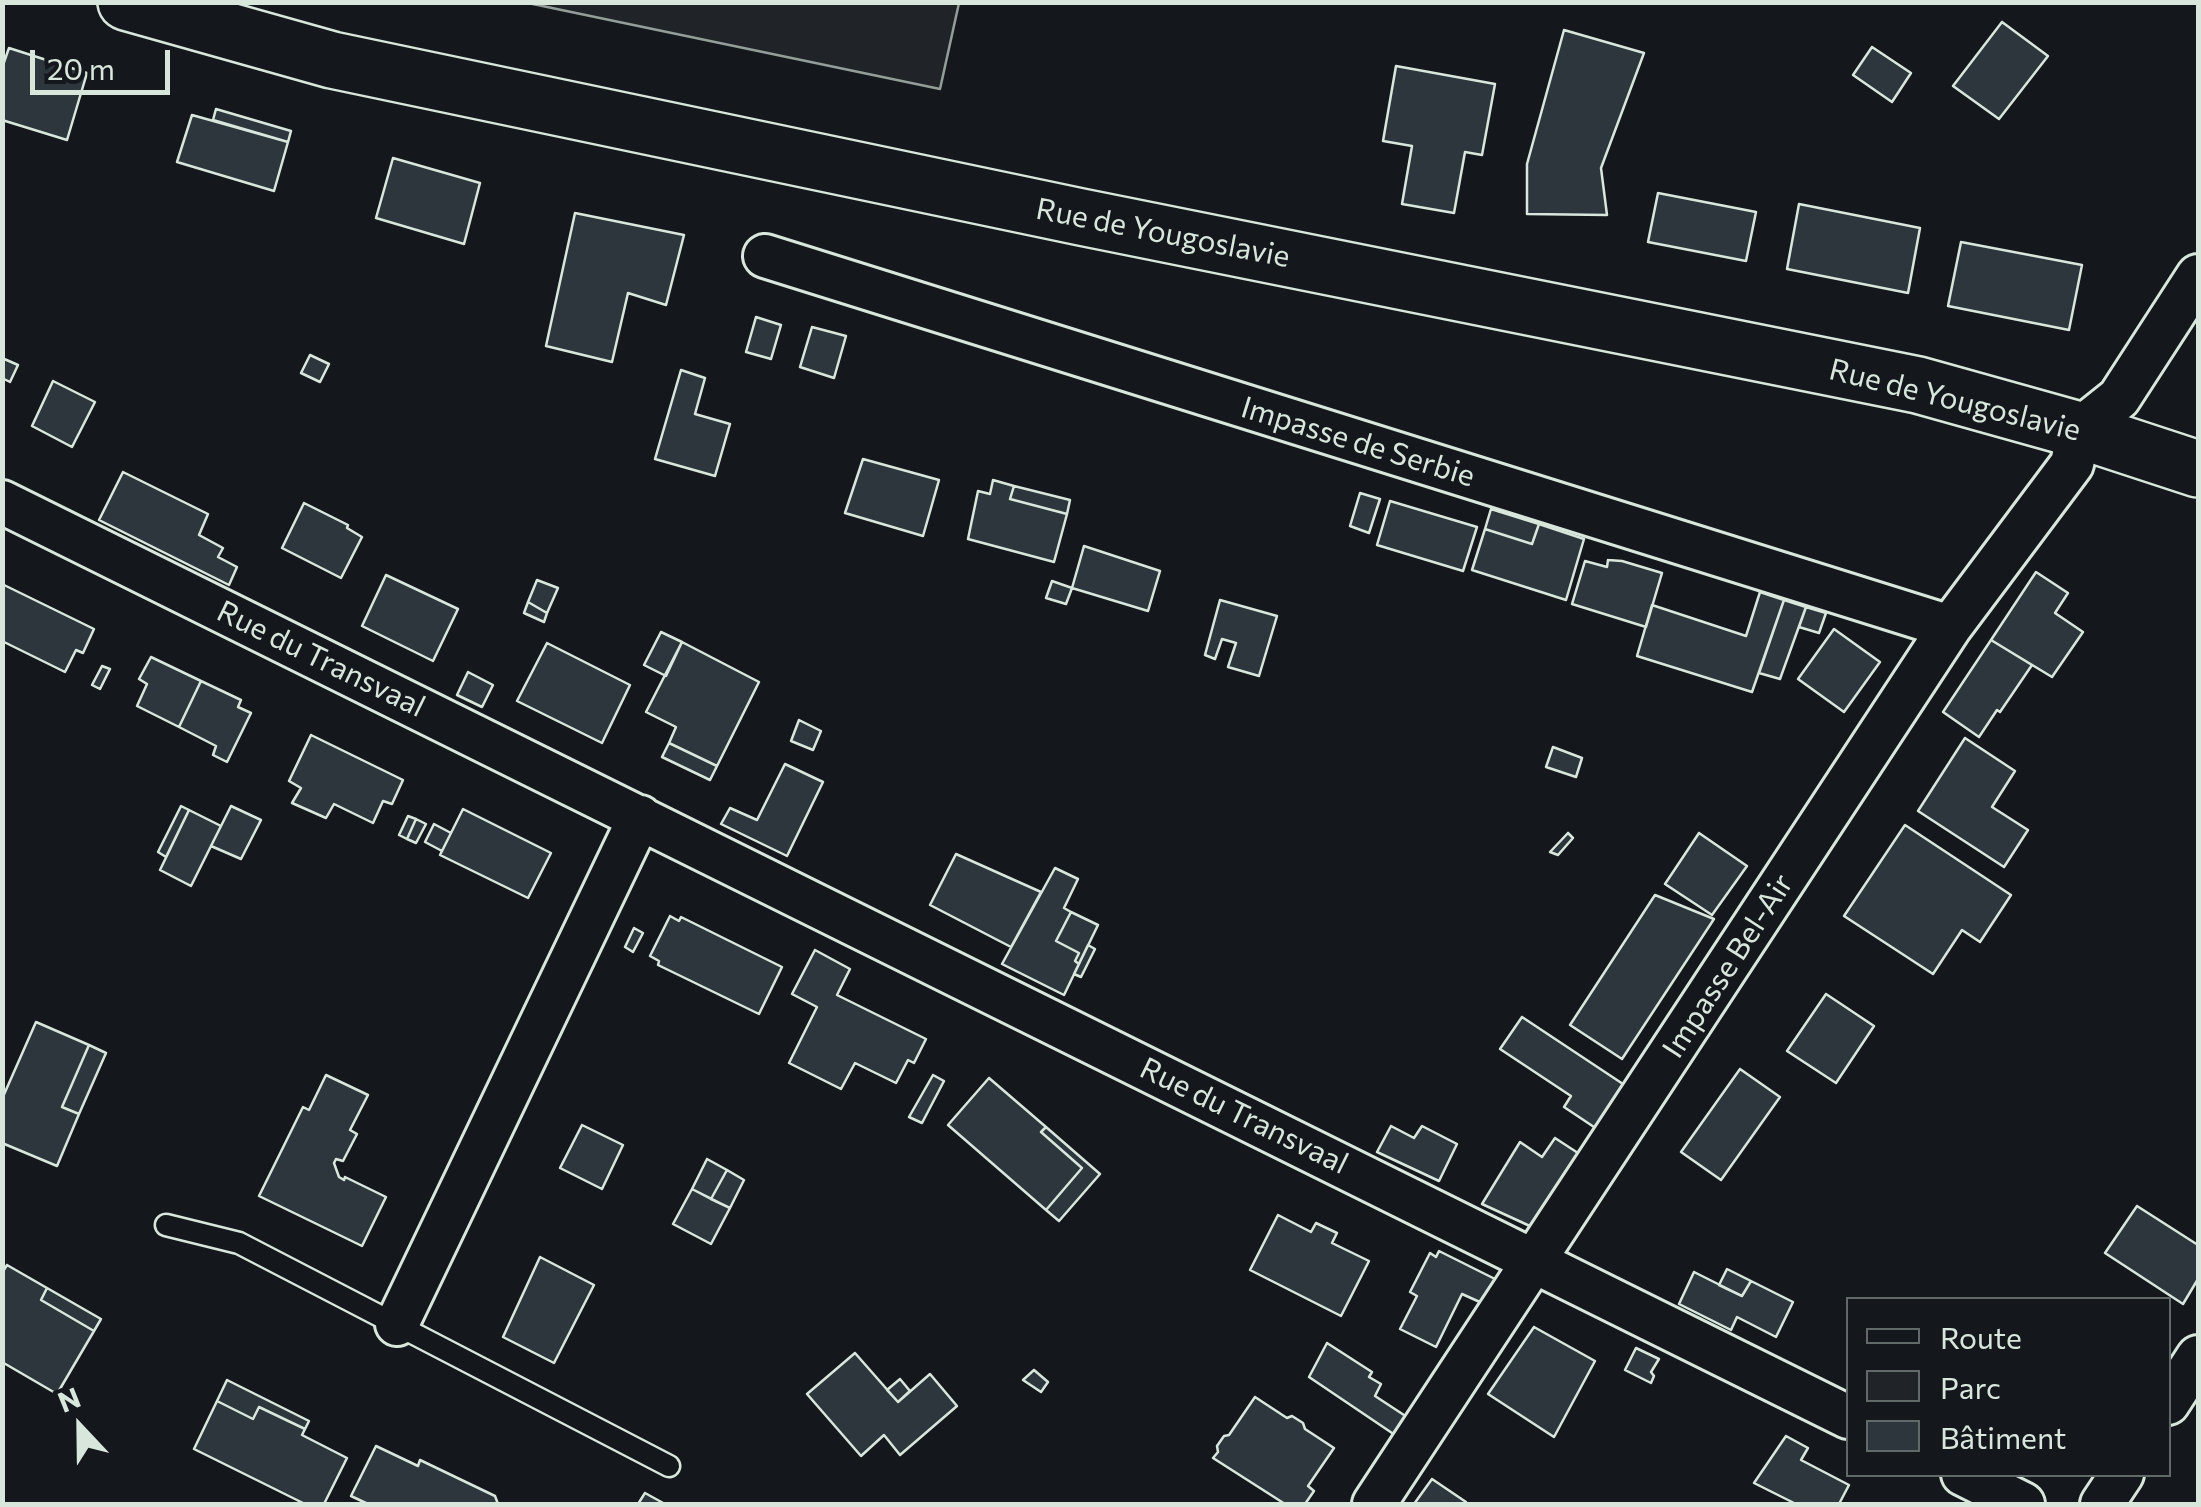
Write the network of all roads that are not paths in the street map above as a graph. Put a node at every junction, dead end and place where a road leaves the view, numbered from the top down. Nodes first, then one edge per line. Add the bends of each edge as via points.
1 (126, 2) edge
2 (765, 256) dead end
3 (2198, 276) edge
4 (2080, 430) junction
5 (2198, 469) edge
6 (2, 502) edge
7 (1950, 627) junction
8 (640, 816) junction
9 (166, 1225) dead end
10 (1535, 1261) junction
11 (397, 1324) junction
12 (2198, 1357) edge
13 (2171, 1398) edge
14 (1846, 1417) edge
15 (670, 1466) dead end
16 (1969, 1477) edge
17 (2120, 1477) edge
18 (1374, 1504) edge
19 (2023, 1504) edge
20 (2102, 1504) edge

1 - 4 main road, Rue de Yougoslavie via 332,60 1918,386
2 - 7 street, Impasse de Serbie
3 - 4 street via 2119,398
4 - 5 main road, Rue de Yougoslavie
4 - 7 street, Impasse Bel-Air via 2072,464
6 - 8 street, Rue du Transvaal
7 - 10 street, Impasse Bel-Air
8 - 10 street, Rue du Transvaal
8 - 11 street
9 - 11 lane via 239,1243
10 - 14 street, Rue du Transvaal
10 - 18 street, Impasse Bel-Air
11 - 15 lane
12 - 13 street
16 - 19 street
17 - 20 street

